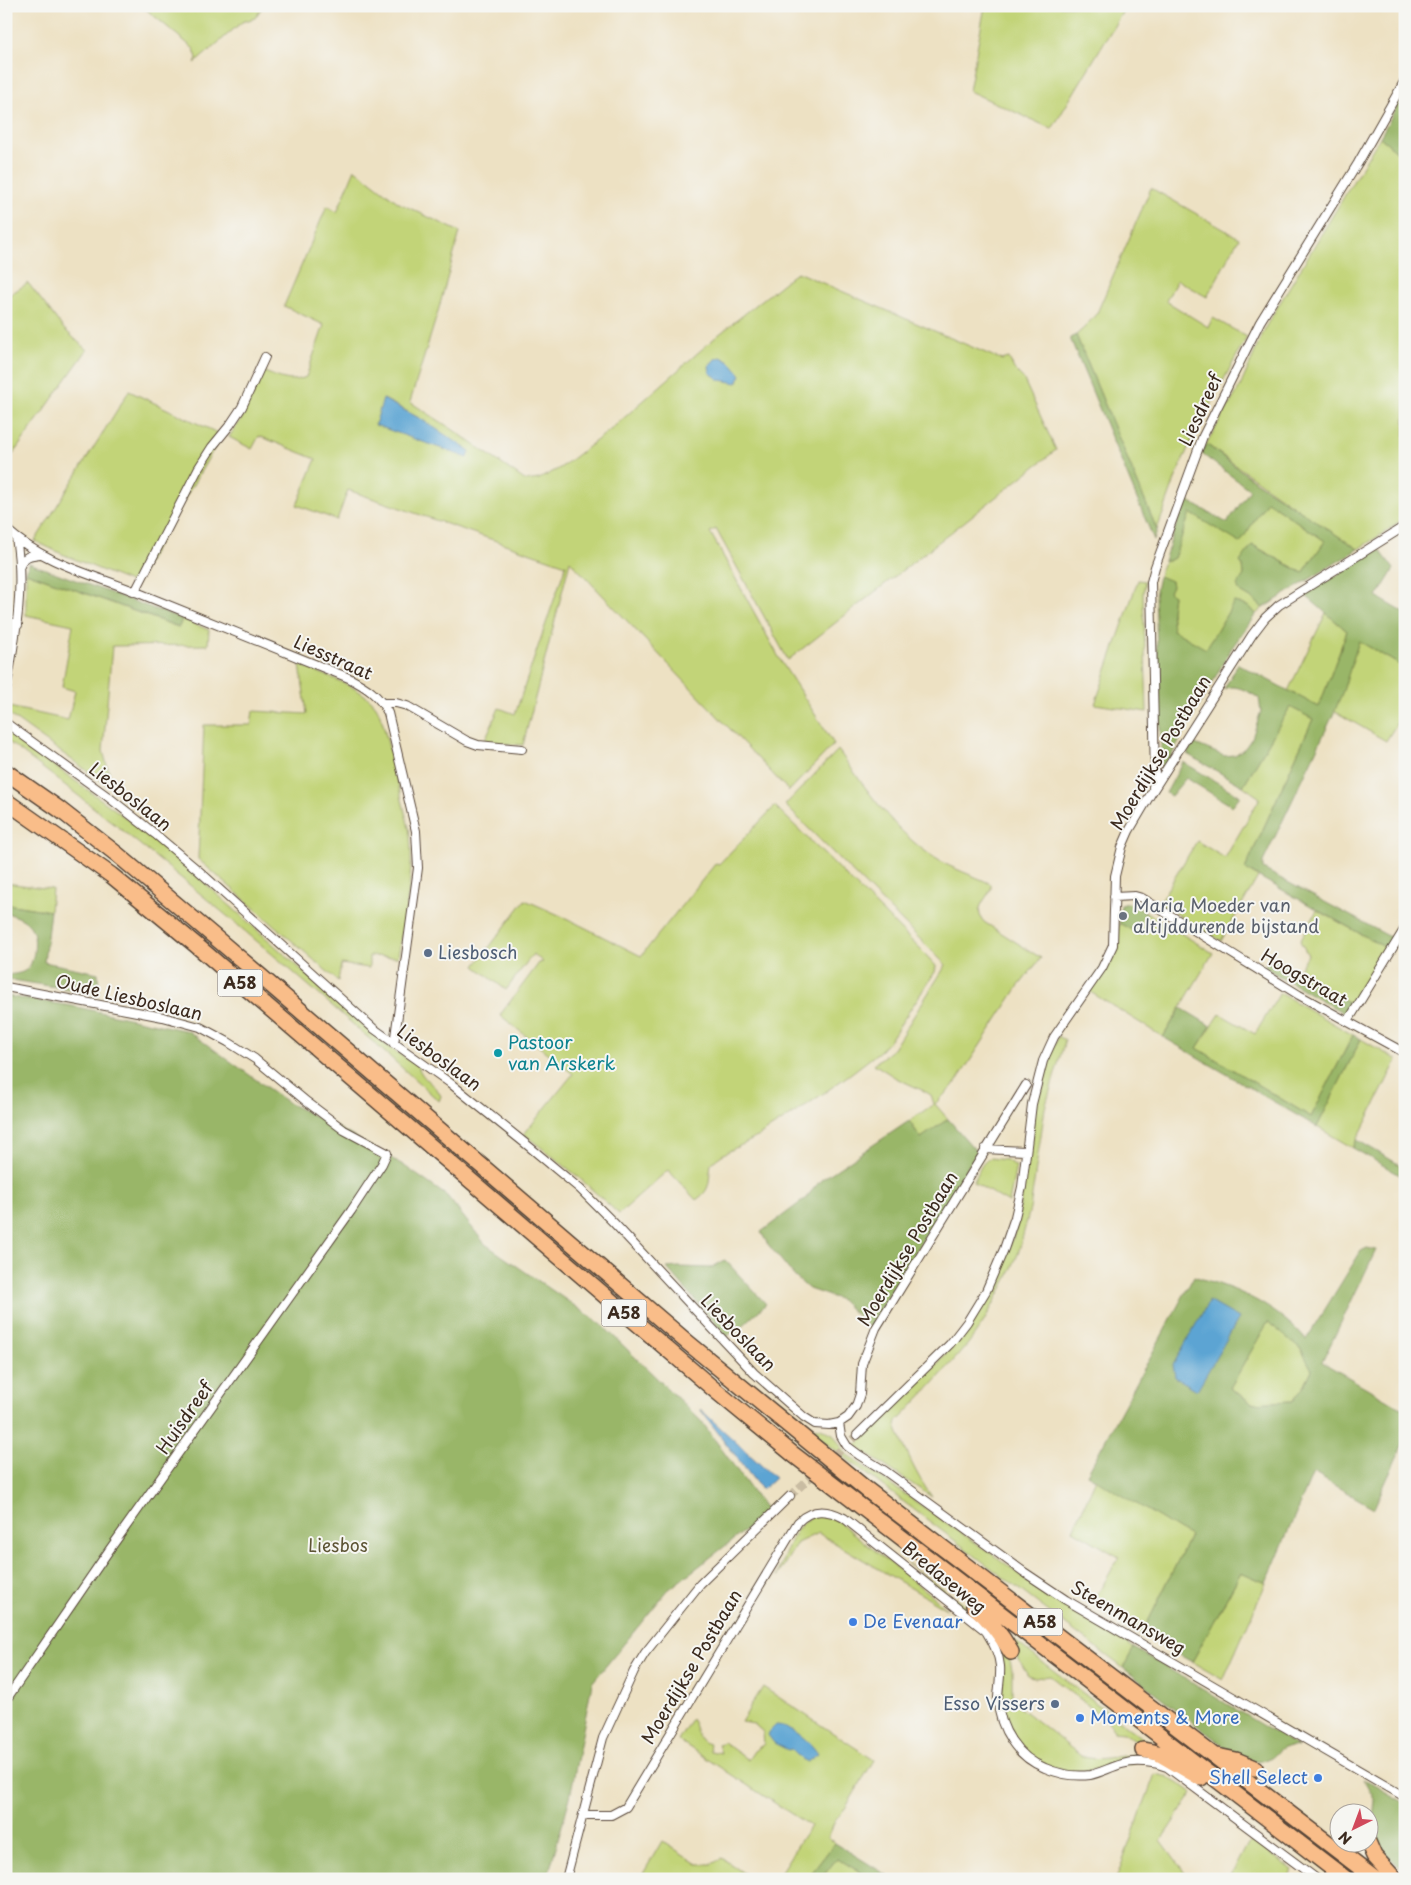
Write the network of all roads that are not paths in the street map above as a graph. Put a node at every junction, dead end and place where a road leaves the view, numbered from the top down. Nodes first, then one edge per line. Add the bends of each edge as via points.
1 (1405, 80) edge
2 (265, 357) dead end
3 (1405, 526) edge
4 (6, 529) edge
5 (16, 538) junction
6 (40, 554) junction
7 (19, 568) junction
8 (135, 592) junction
9 (6, 622) edge
10 (18, 625) junction
11 (6, 690) edge
12 (383, 703) junction
13 (6, 723) edge
14 (522, 749) dead end
15 (6, 772) edge
16 (1152, 792) junction
17 (6, 801) edge
18 (1114, 897) junction
19 (1405, 928) edge
20 (6, 987) edge
21 (1348, 1021) junction
22 (394, 1044) junction
23 (1405, 1053) edge
24 (1026, 1085) dead end
25 (985, 1149) junction
26 (1025, 1151) junction
27 (387, 1153) joint
28 (839, 1423) junction
29 (857, 1435) tunnel mouth
30 (790, 1496) tunnel mouth
31 (814, 1511) joint
32 (916, 1549) junction
33 (1011, 1652) dead end
34 (6, 1700) edge
35 (1143, 1750) dead end
36 (1213, 1756) junction
37 (1255, 1768) dead end
38 (1405, 1797) edge
39 (1254, 1809) junction
40 (583, 1815) junction
41 (1372, 1852) edge
42 (566, 1879) edge
43 (1317, 1879) edge
44 (1346, 1879) edge
45 (1375, 1879) edge
46 (1395, 1879) edge

1 - 16 street, Liesdreef via 1260,322 1203,436 1154,567 1151,582 1155,778
2 - 8 street via 242,407 198,469
3 - 16 street, Moerdijkse Postbaan via 1279,605 1265,618
4 - 5 street, Liesstraat
5 - 6 street, Liesstraat
5 - 7 street
6 - 7 street via 22,559
6 - 8 street, Liesstraat
7 - 10 street
8 - 12 street, Liesstraat via 349,678 369,688
9 - 10 street
10 - 11 street
12 - 14 street via 407,706 478,745
12 - 22 street, Liesstraat via 416,831 418,868
13 - 22 street, Liesboslaan via 155,834
15 - 36 highway, A58 via 133,868 812,1445
16 - 18 street, Moerdijkse Postbaan via 1122,847
17 - 32 highway, A58 via 111,875 716,1391
18 - 21 street, Hoogstraat via 1142,898 1299,995
18 - 26 street, Moerdijkse Postbaan via 1113,945 1102,968 1054,1037 1043,1061
19 - 21 street, Hoogstraat
20 - 27 street, Oude Liesboslaan via 200,1027 255,1059 344,1130
21 - 23 street, Hoogstraat
22 - 28 street, Liesboslaan via 450,1083 580,1189 754,1373 804,1417 815,1424
24 - 25 street, Moerdijkse Postbaan
25 - 26 street
25 - 28 street, Moerdijkse Postbaan via 876,1328 862,1364 856,1406
26 - 29 street, Moerdijkse Postbaan via 1015,1217 986,1290 950,1344
27 - 34 street, Huisdreef via 351,1211
28 - 38 street, Steenmansweg via 847,1446 1066,1600
30 - 40 street, Moerdijkse Postbaan via 700,1584 645,1653 603,1738
31 - 40 street, Moerdijkse Postbaan via 798,1522 626,1806 611,1815
31 - 43 street, Bredaseweg via 826,1511 844,1518 986,1631 998,1654 1000,1714 1011,1739 1028,1759 1057,1773 1074,1776 1091,1775 1125,1763 1142,1762 1167,1767
32 - 33 highway, A58 via 945,1582 989,1618
32 - 39 highway, A58
35 - 39 highway, A58 via 1158,1752
36 - 37 highway, A58
36 - 45 highway, A58
39 - 44 highway, A58
40 - 42 street, Moerdijkse Postbaan
41 - 46 highway

